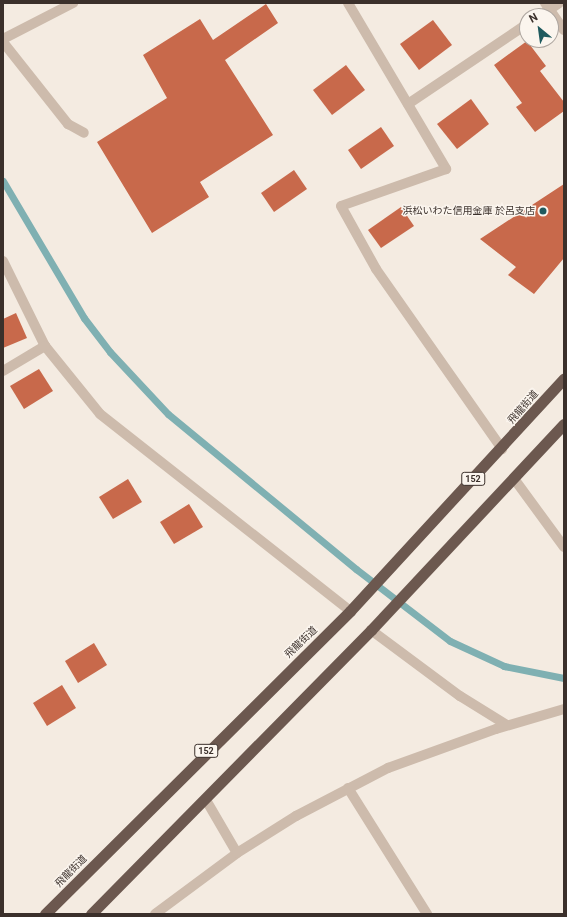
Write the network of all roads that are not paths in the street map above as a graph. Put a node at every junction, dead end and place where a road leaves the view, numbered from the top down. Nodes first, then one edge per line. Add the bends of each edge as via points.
1 (73, 3) edge
2 (348, 3) edge
3 (559, 3) edge
4 (547, 6) edge
5 (519, 29) edge
6 (564, 30) edge
7 (3, 39) edge
8 (3, 42) edge
9 (408, 104) junction
10 (84, 133) dead end
11 (3, 261) edge
12 (45, 346) junction
13 (3, 371) edge
14 (564, 378) edge
15 (564, 424) edge
16 (502, 449) junction
17 (515, 480) junction
18 (564, 547) edge
19 (350, 611) junction
20 (372, 630) junction
21 (562, 711) edge
22 (507, 725) junction
23 (348, 788) junction
24 (206, 800) junction
25 (237, 853) junction
26 (45, 914) edge
27 (91, 914) edge
28 (155, 914) edge
29 (427, 914) edge

1 - 7 street
2 - 9 street
3 - 4 street
4 - 6 street
5 - 9 street
8 - 10 street via 68,124
9 - 16 street via 446,169 341,206 376,269
11 - 12 street
12 - 13 street
12 - 19 street via 100,414
14 - 16 highway, 飛龍街道 / 152
15 - 17 highway
16 - 19 highway, 飛龍街道 / 152
17 - 18 street
17 - 20 highway
19 - 26 highway, 飛龍街道 / 152
20 - 22 street via 460,696
20 - 24 highway
21 - 22 street
22 - 23 street via 388,768
23 - 25 street
23 - 29 street
24 - 25 street
24 - 27 highway
25 - 28 street

